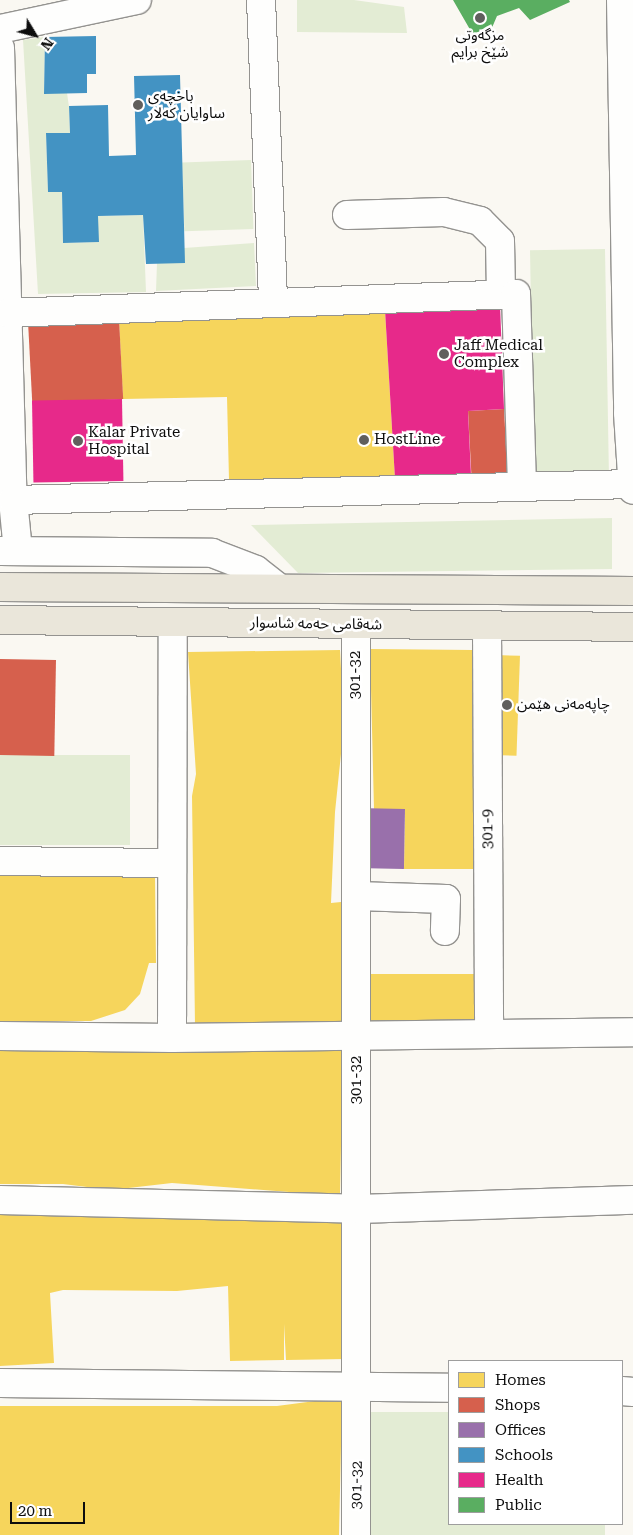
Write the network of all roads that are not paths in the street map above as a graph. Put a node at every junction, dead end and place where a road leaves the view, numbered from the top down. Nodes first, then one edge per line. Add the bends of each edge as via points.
1 (137, 0) edge
2 (262, 0) edge
3 (621, 0) edge
4 (0, 30) edge
5 (1, 56) edge
6 (347, 215) dead end
7 (501, 295) junction
8 (272, 302) junction
9 (8, 313) junction
10 (630, 413) edge
11 (633, 484) edge
12 (522, 486) junction
13 (633, 490) edge
14 (13, 500) junction
15 (9, 551) edge
16 (0, 587) edge
17 (278, 587) junction
18 (343, 589) junction
19 (633, 591) edge
20 (0, 620) edge
21 (173, 623) junction
22 (347, 625) junction
23 (487, 626) junction
24 (633, 627) edge
25 (0, 861) edge
26 (172, 863) junction
27 (357, 896) junction
28 (444, 931) dead end
29 (633, 1032) edge
30 (489, 1033) junction
31 (357, 1034) junction
32 (0, 1036) edge
33 (172, 1038) junction
34 (0, 1200) edge
35 (633, 1200) edge
36 (358, 1209) junction
37 (0, 1383) edge
38 (359, 1386) junction
39 (448, 1388) edge
40 (356, 1535) edge

1 - 4 street
2 - 8 street
3 - 10 street
5 - 9 street
6 - 7 street via 444,212 480,221 500,241
7 - 8 street
7 - 12 street via 516,294
8 - 9 street
9 - 14 street
10 - 11 street
11 - 12 street
11 - 13 street
12 - 14 street
14 - 15 street
15 - 17 street via 212,553 256,570
16 - 17 main road
17 - 18 main road
18 - 19 main road
18 - 22 main road via 335,607
20 - 21 main road, شەقامی حەمە شاسوار
21 - 22 main road, شەقامی حەمە شاسوار
21 - 26 street
22 - 23 main road, شەقامی حەمە شاسوار
22 - 27 street, 301-32
23 - 24 main road, شەقامی حەمە شاسوار
23 - 30 street, 301-9
25 - 26 street
26 - 33 street
27 - 28 street via 446,899
27 - 31 street, 301-32
29 - 30 street
30 - 31 street
31 - 33 street
31 - 36 street, 301-32
32 - 33 street
34 - 36 street
35 - 36 street
36 - 38 street, 301-32
37 - 38 street
38 - 39 street
38 - 40 street, 301-32

